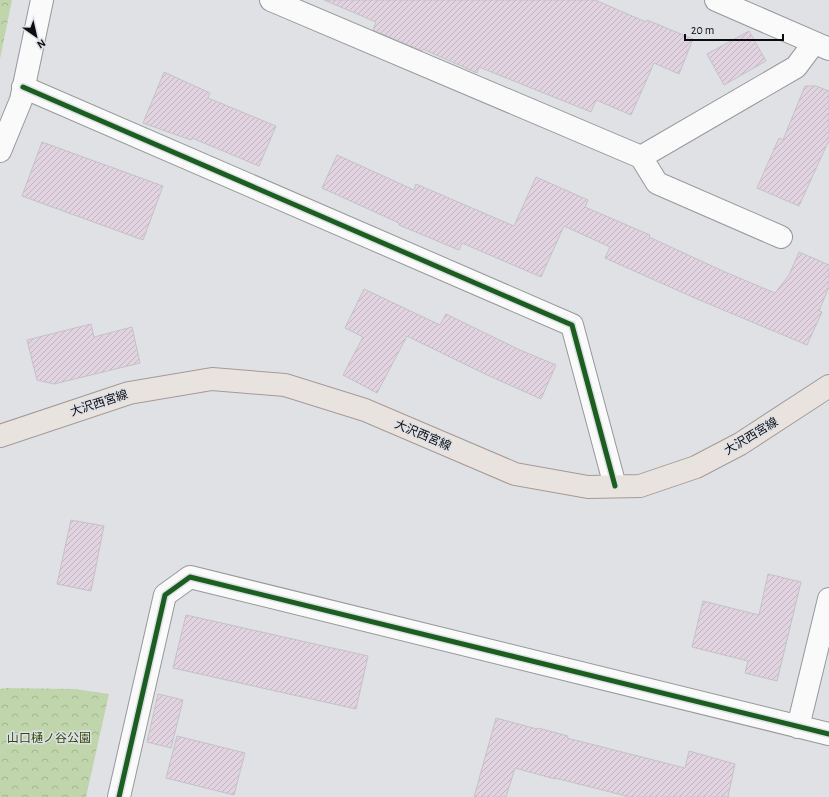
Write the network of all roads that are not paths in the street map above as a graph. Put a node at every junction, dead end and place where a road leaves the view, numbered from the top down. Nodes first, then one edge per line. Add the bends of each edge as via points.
1 (42, 0) edge
2 (271, 0) edge
3 (716, 0) edge
4 (822, 46) edge
5 (23, 87) junction
6 (0, 151) edge
7 (641, 158) junction
8 (781, 237) dead end
9 (829, 386) edge
10 (0, 436) edge
11 (615, 486) junction
12 (829, 599) edge
13 (798, 727) junction
14 (829, 734) edge
15 (122, 796) edge

1 - 5 street
2 - 7 street
3 - 4 street
4 - 7 street via 796,67
5 - 6 street via 21,100
5 - 11 street via 572,324
7 - 8 street via 657,183
9 - 11 main road, 大沢西宮線 via 740,444 696,467 640,486
10 - 11 main road, 大沢西宮線 via 129,393 212,379 227,380 285,385 365,410 515,474 588,487
12 - 13 street
13 - 14 street
13 - 15 street via 190,577 165,595

